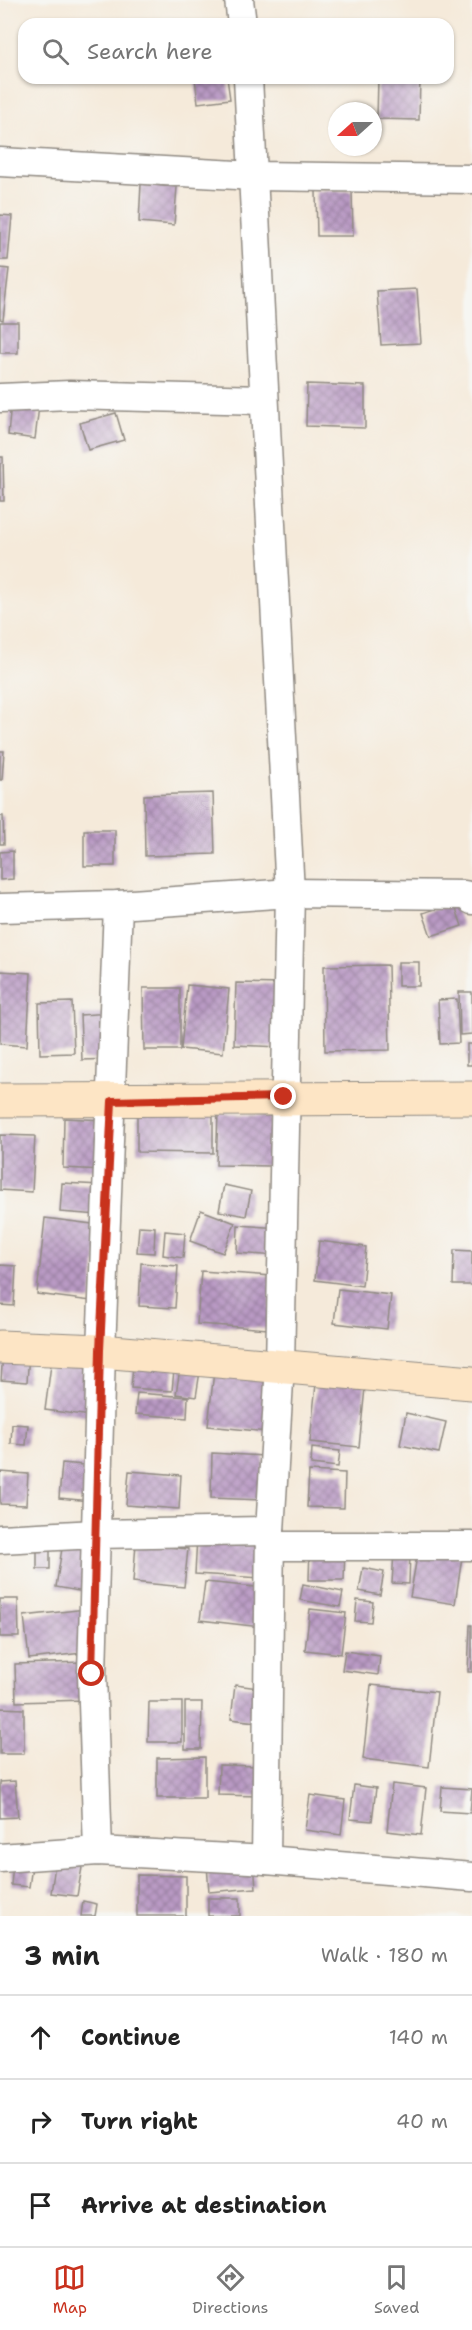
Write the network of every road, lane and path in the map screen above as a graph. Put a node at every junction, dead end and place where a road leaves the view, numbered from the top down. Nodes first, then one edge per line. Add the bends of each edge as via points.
1 (239, 0) edge
2 (241, 18) edge
3 (248, 84) edge
4 (0, 162) edge
5 (255, 176) junction
6 (472, 179) edge
7 (0, 398) edge
8 (264, 400) junction
9 (290, 894) junction
10 (472, 900) edge
11 (118, 905) junction
12 (0, 908) edge
13 (284, 1097) junction
14 (472, 1098) edge
15 (0, 1100) edge
16 (112, 1101) junction
17 (0, 1347) edge
18 (100, 1350) junction
19 (280, 1365) junction
20 (472, 1383) edge
21 (96, 1534) junction
22 (0, 1539) edge
23 (270, 1539) junction
24 (472, 1546) edge
25 (98, 1851) junction
26 (0, 1858) edge
27 (266, 1860) junction
28 (472, 1877) edge

1 - 2 street
3 - 5 street
4 - 5 street
5 - 6 street
5 - 8 street
7 - 8 street via 70,395
8 - 9 street
9 - 10 street via 465,895
9 - 11 street
9 - 13 street
11 - 12 street
11 - 16 street
13 - 14 main road
13 - 16 main road
13 - 19 street
15 - 16 main road
16 - 18 street
17 - 18 main road
18 - 19 main road
18 - 21 street
19 - 20 main road
19 - 23 street
21 - 22 street
21 - 23 street
21 - 25 street via 92,1674
23 - 24 street
23 - 27 street
25 - 26 street
25 - 27 street
27 - 28 street

